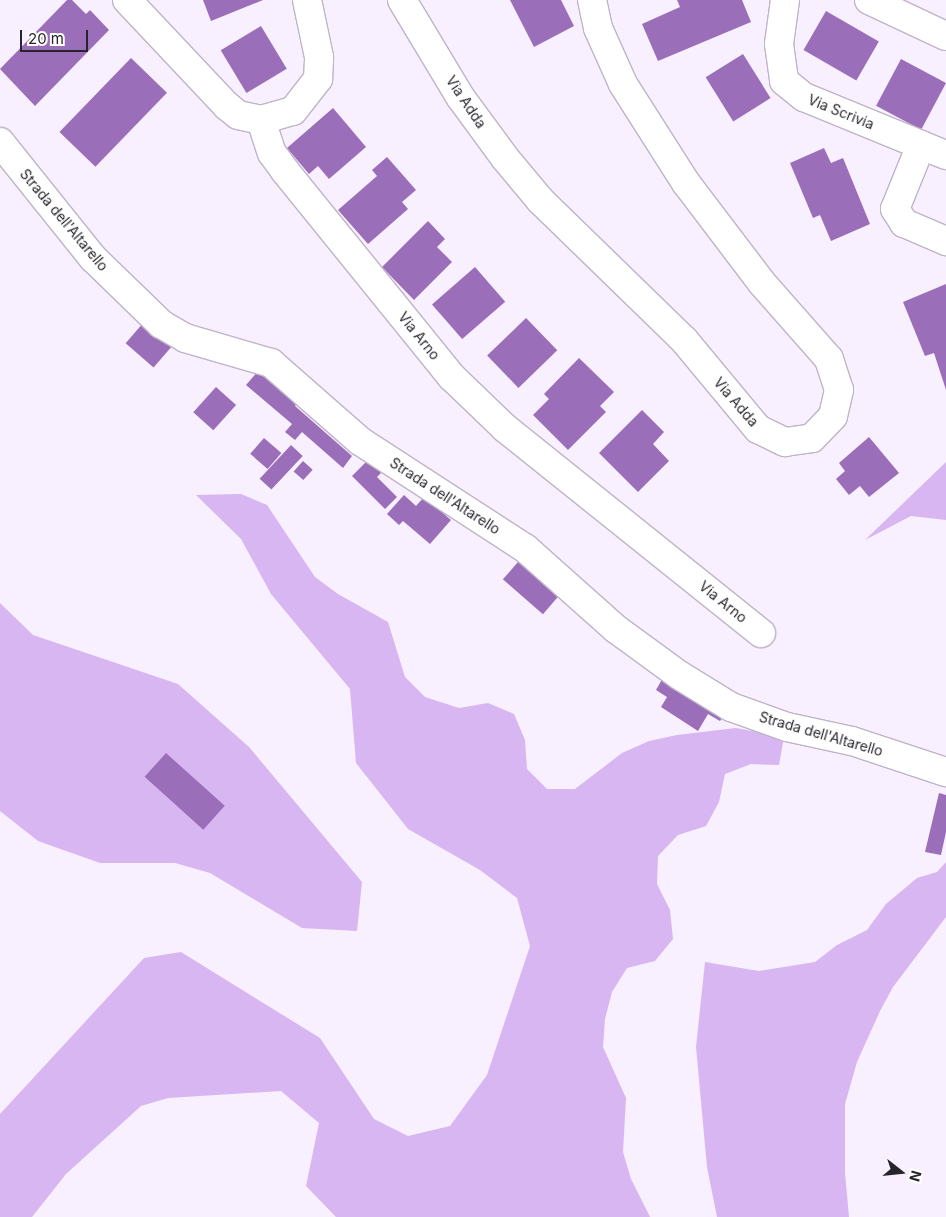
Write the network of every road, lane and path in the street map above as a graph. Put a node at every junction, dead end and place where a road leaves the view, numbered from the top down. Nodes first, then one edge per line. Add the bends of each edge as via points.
1 (127, 0) edge
2 (307, 0) edge
3 (402, 0) edge
4 (592, 0) edge
5 (786, 0) edge
6 (869, 0) edge
7 (946, 36) edge
8 (260, 120) junction
9 (0, 142) edge
10 (934, 150) edge
11 (946, 241) edge
12 (760, 632) dead end
13 (946, 772) edge

1 - 8 street via 227,106 238,115
2 - 8 street via 319,57 318,79 293,111
3 - 4 street, Via Adda via 461,98 541,201 684,340 758,429 785,442 812,438 833,416 839,390 829,359 762,283 686,183 623,84 598,28
5 - 10 street, Via Scrivia via 779,44 784,81 804,98
6 - 7 street
8 - 12 street, Via Arno via 272,153 285,171 452,377 505,428
9 - 13 street, Strada dell'Altarello via 93,258 161,324 185,338 271,363 360,440 525,548 616,629 679,675 731,707 787,727 852,740
10 - 11 street, Via Scrivia via 895,209 904,223

